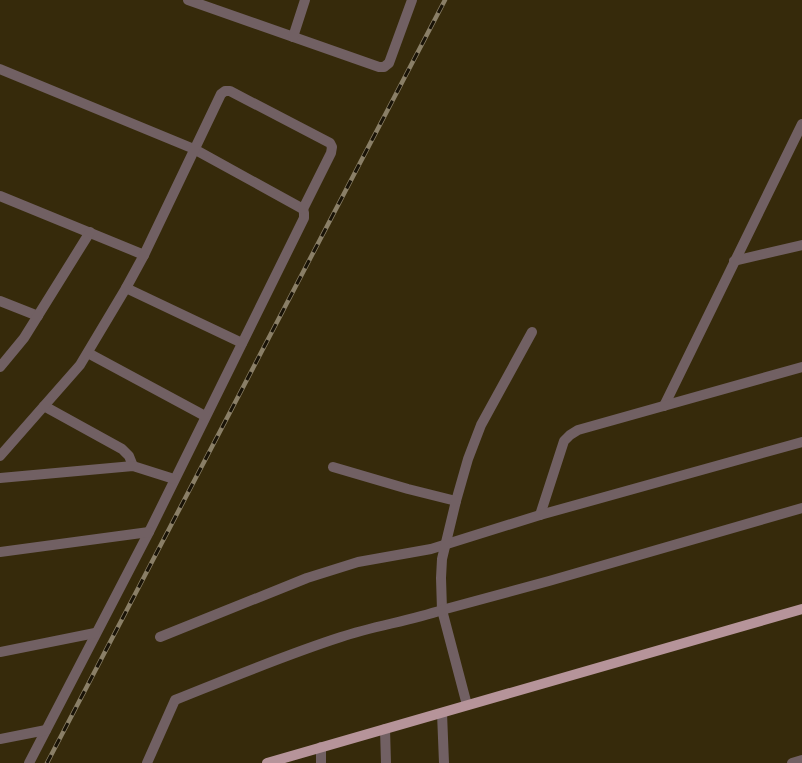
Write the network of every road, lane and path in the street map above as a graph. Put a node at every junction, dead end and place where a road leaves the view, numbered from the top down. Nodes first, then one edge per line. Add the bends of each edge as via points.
1 (188, 0) edge
2 (304, 0) edge
3 (412, 0) edge
4 (293, 36) junction
5 (0, 69) edge
6 (802, 124) edge
7 (194, 150) junction
8 (0, 196) edge
9 (303, 209) junction
10 (90, 232) junction
11 (802, 245) edge
12 (144, 255) junction
13 (734, 261) junction
14 (126, 288) junction
15 (0, 301) edge
16 (38, 316) junction
17 (532, 332) dead end
18 (242, 343) junction
19 (88, 353) junction
20 (0, 367) edge
21 (802, 367) edge
22 (44, 406) junction
23 (664, 406) junction
24 (206, 416) junction
25 (802, 442) edge
26 (0, 456) edge
27 (133, 466) junction
28 (333, 467) dead end
29 (0, 478) edge
30 (174, 479) junction
31 (456, 501) junction
32 (802, 508) edge
33 (540, 515) junction
34 (149, 532) junction
35 (446, 544) junction
36 (0, 552) edge
37 (802, 609) edge
38 (442, 610) junction
39 (95, 633) junction
40 (160, 637) dead end
41 (0, 652) edge
42 (467, 705) junction
43 (442, 712) junction
44 (385, 729) junction
45 (46, 730) junction
46 (0, 739) edge
47 (321, 747) junction
48 (802, 760) edge
49 (29, 763) edge
50 (147, 763) edge
51 (267, 763) edge
52 (321, 763) edge
53 (386, 763) edge
54 (444, 763) edge
55 (792, 763) edge

1 - 4 street
2 - 4 street
3 - 4 street via 384,67
5 - 7 street
6 - 13 street
7 - 9 street
7 - 9 street via 221,94 225,91 230,91 330,143 331,153
7 - 12 street
8 - 10 street
9 - 18 street via 304,218
10 - 12 street
10 - 16 street
11 - 13 street
12 - 14 street
13 - 23 street
14 - 18 street
14 - 19 street
15 - 16 street
16 - 20 street
17 - 31 street via 481,425
18 - 24 street
19 - 22 street
19 - 24 street
21 - 23 street
22 - 26 street
22 - 27 street via 122,448
23 - 33 street via 578,430 570,435 564,441
24 - 30 street
25 - 33 street
27 - 29 street
27 - 30 street
28 - 31 street
30 - 34 street
31 - 35 street
32 - 38 street
33 - 35 street
34 - 36 street
34 - 39 street
35 - 38 street via 442,559
35 - 40 street via 422,551 358,562 307,578
37 - 42 main road
38 - 42 street
38 - 50 street via 343,636 271,661 175,700
39 - 41 street
39 - 45 street
42 - 43 main road
43 - 44 main road
43 - 54 street
44 - 47 main road
44 - 53 street
45 - 46 street
45 - 49 street
47 - 51 main road
47 - 52 street
48 - 55 street

